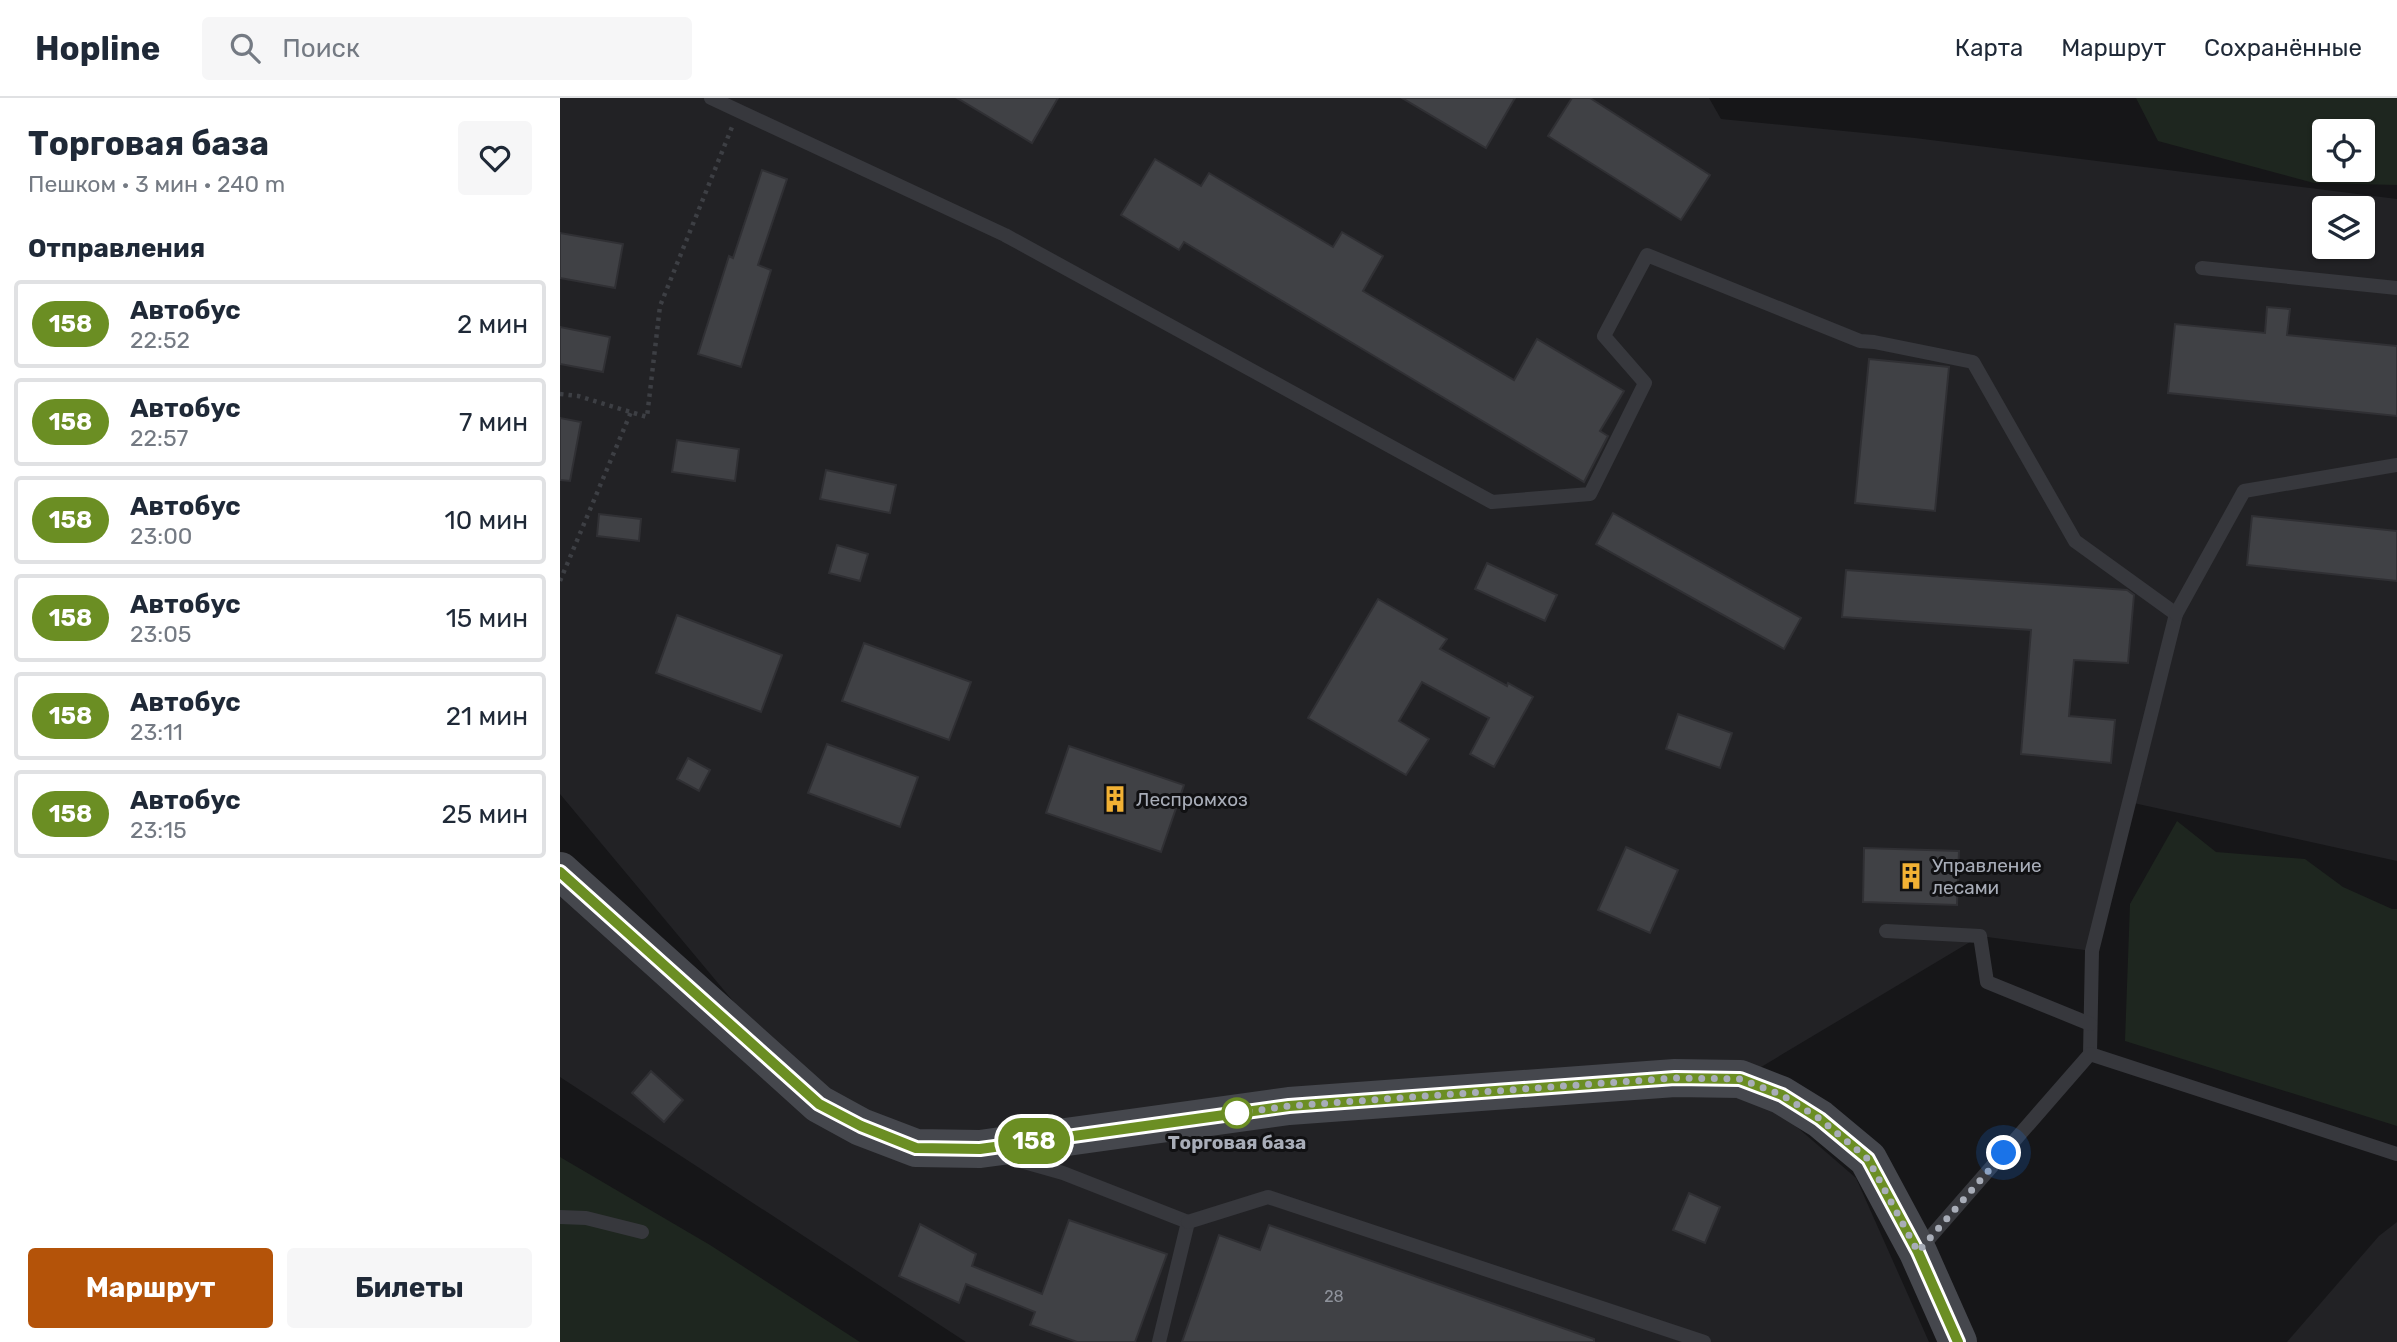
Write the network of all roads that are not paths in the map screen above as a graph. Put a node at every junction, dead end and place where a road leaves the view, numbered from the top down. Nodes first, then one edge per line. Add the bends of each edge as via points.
1 (711, 98) edge
2 (2202, 268) dead end
3 (2397, 288) edge
4 (2397, 465) edge
5 (2176, 614) junction
6 (560, 872) edge
7 (1886, 931) dead end
8 (2090, 1024) junction
9 (2090, 1054) junction
10 (980, 1149) junction
11 (2397, 1154) edge
12 (560, 1217) edge
13 (1188, 1222) junction
14 (642, 1233) dead end
15 (1918, 1252) junction
16 (1159, 1342) edge
17 (1704, 1342) edge
18 (1958, 1342) edge

1 - 5 lane via 1005,235 1492,502 1590,494 1645,383 1604,336 1647,255 1860,341 1973,362 2075,541
2 - 3 lane
4 - 5 lane via 2244,491
5 - 8 lane via 2092,951
6 - 10 street via 819,1104 916,1148
7 - 8 lane via 1980,936 1987,982
8 - 9 lane
9 - 11 lane
9 - 15 lane
10 - 13 lane via 1063,1173
10 - 15 street via 1289,1106 1675,1078 1740,1079 1782,1095 1868,1159
12 - 14 lane via 586,1218
13 - 16 lane
13 - 17 lane via 1268,1197
15 - 18 street

